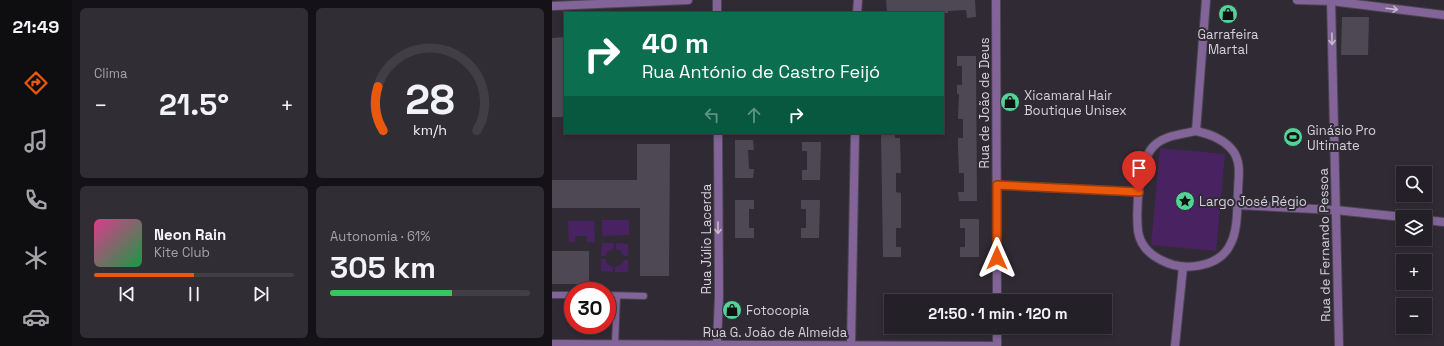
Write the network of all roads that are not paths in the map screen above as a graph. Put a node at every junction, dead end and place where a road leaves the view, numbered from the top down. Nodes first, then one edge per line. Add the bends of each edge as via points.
1 (688, 0) edge
2 (717, 0) edge
3 (858, 0) edge
4 (996, 0) edge
5 (1206, 0) edge
6 (1297, 0) edge
7 (656, 1) edge
8 (1331, 1) edge
9 (552, 6) edge
10 (717, 12) edge
11 (857, 12) edge
12 (1444, 15) edge
13 (1196, 131) junction
14 (718, 134) edge
15 (855, 134) edge
16 (997, 185) junction
17 (1139, 192) junction
18 (1237, 205) junction
19 (1335, 210) junction
20 (1396, 216) edge
21 (1432, 221) edge
22 (1444, 222) edge
23 (1183, 267) junction
24 (997, 294) edge
25 (552, 295) edge
26 (564, 295) edge
27 (617, 296) joint
28 (644, 296) dead end
29 (997, 334) edge
30 (552, 344) edge
31 (616, 344) junction
32 (717, 344) junction
33 (851, 344) junction
34 (700, 345) edge
35 (732, 345) edge
36 (963, 345) edge
37 (998, 345) edge
38 (1175, 346) edge
39 (1339, 346) edge

1 - 7 street
2 - 10 street
3 - 11 street
4 - 16 street, Rua de João de Deus
5 - 13 street
6 - 8 street
7 - 9 street
8 -> 12 street
8 -> 19 street, Rua de Fernando Pessoa
13 - 17 street via 1163,139 1155,145 1146,159
13 - 18 street via 1217,138 1237,159
14 -> 32 street, Rua Júlio Lacerda
15 - 33 street
16 - 17 street
16 - 24 street, Rua de João de Deus
17 - 23 street via 1137,212 1140,240 1153,255
18 - 19 street
18 - 23 street via 1233,236 1224,252 1206,264
19 - 20 street
19 - 39 street, Rua de Fernando Pessoa
21 - 22 street
23 - 38 street
25 - 26 lane
27 - 28 lane
27 - 31 lane
29 - 37 street
30 - 31 street, Rua G. João de Almeida
31 - 34 street, Rua G. João de Almeida
32 - 34 street, Rua G. João de Almeida
32 - 35 street, Rua G. João de Almeida
33 - 35 street, Rua G. João de Almeida
33 - 36 street, Rua G. João de Almeida
36 - 37 street, Rua G. João de Almeida

